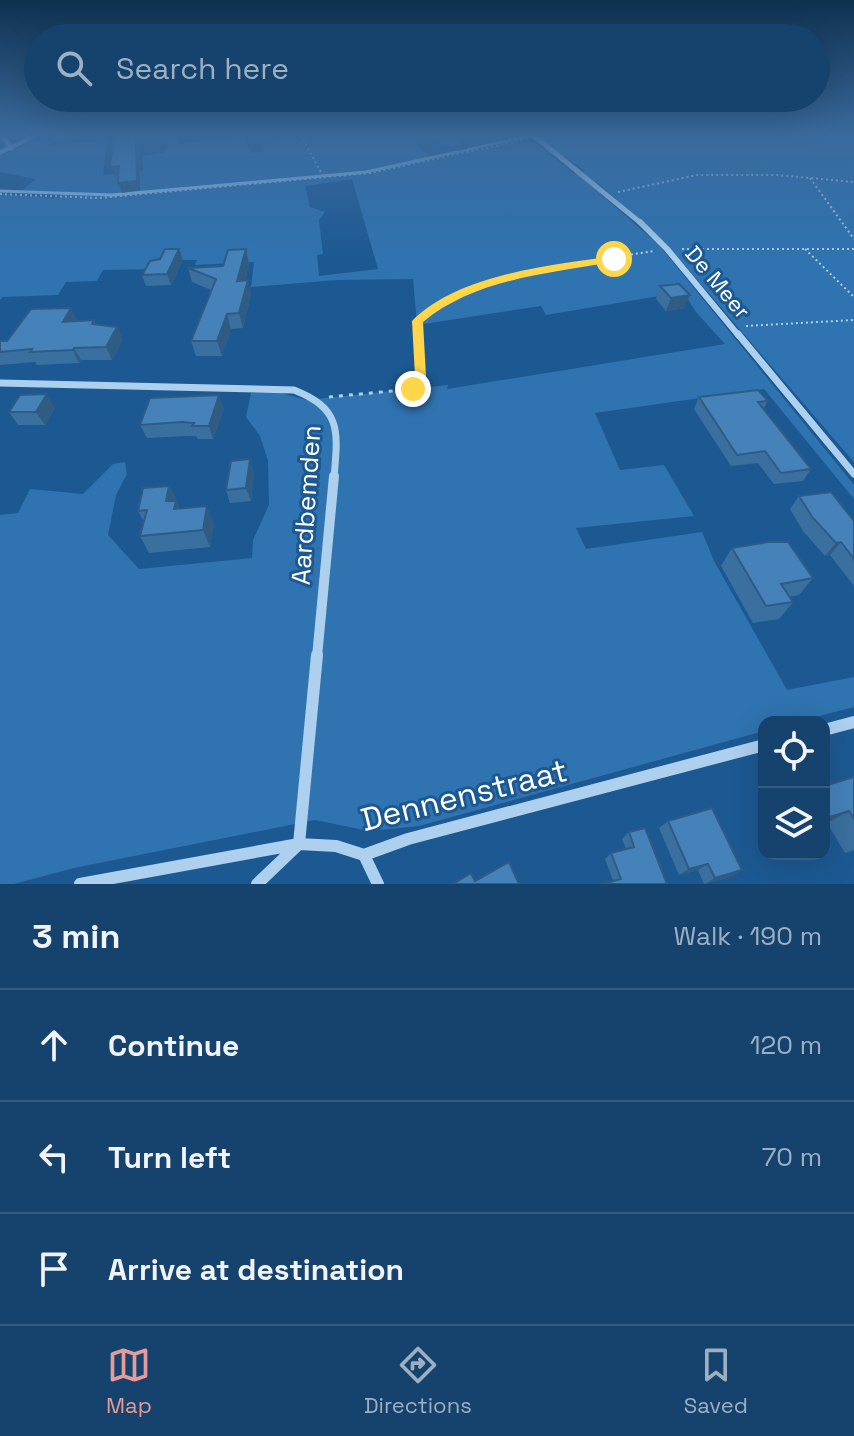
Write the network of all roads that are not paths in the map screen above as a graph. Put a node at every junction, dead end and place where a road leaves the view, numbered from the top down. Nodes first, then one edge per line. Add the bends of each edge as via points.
1 (584, 176) edge
2 (0, 383) edge
3 (854, 474) edge
4 (854, 722) edge
5 (830, 728) edge
6 (758, 747) edge
7 (299, 844) junction
8 (364, 855) junction
9 (80, 884) edge
10 (257, 884) edge
11 (378, 884) edge

1 - 3 street, De Meer via 667,249
2 - 7 street, Aardbemden via 294,390 317,398 334,414 337,442
4 - 5 street
6 - 8 street, Dennenstraat
7 - 8 street, Dennenstraat via 336,846
7 - 9 street, Dennenstraat
7 - 10 street
8 - 11 street

